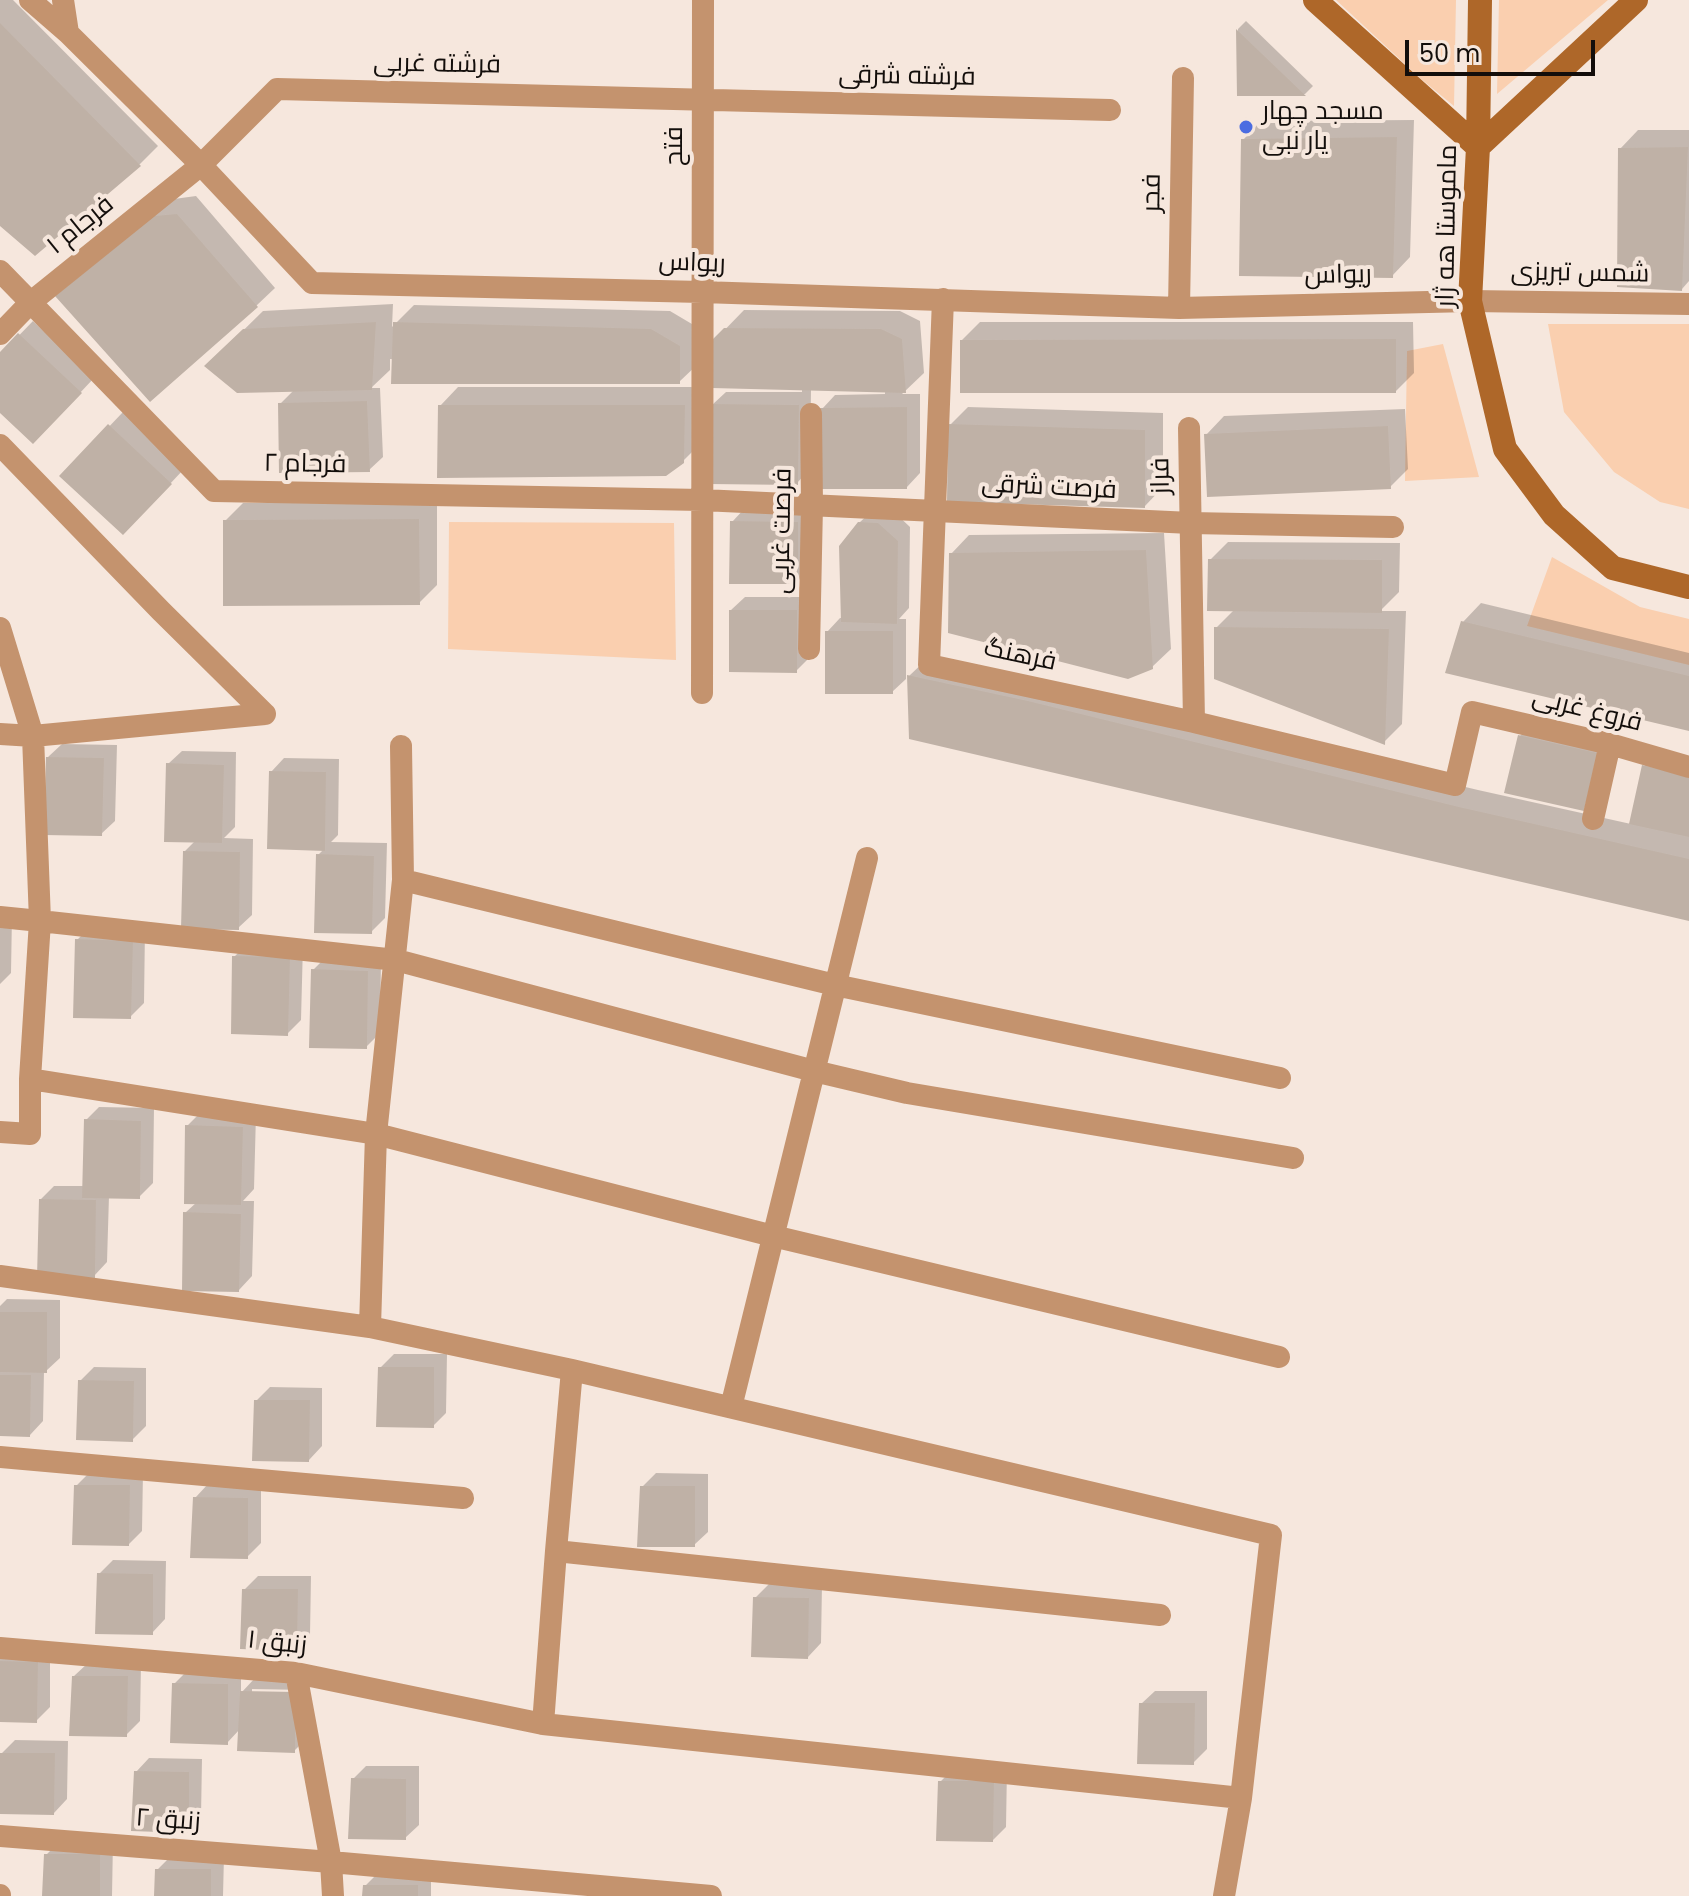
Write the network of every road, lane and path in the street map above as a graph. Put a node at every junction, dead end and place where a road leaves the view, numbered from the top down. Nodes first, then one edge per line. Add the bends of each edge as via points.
1 (30, 0) edge
2 (63, 0) edge
3 (703, 0) edge
4 (1315, 0) edge
5 (1480, 0) edge
6 (1636, 0) edge
7 (68, 33) junction
8 (1183, 78) dead end
9 (703, 99) junction
10 (1110, 110) dead end
11 (1478, 147) junction
12 (201, 165) junction
13 (0, 271) edge
14 (702, 292) junction
15 (943, 299) junction
16 (1470, 301) junction
17 (31, 302) junction
18 (1689, 304) edge
19 (1179, 308) junction
20 (0, 334) edge
21 (811, 414) dead end
22 (1189, 428) dead end
23 (0, 445) edge
24 (702, 500) junction
25 (812, 505) junction
26 (934, 510) junction
27 (1191, 523) junction
28 (1393, 527) dead end
29 (1689, 587) edge
30 (0, 628) edge
31 (809, 649) dead end
32 (702, 693) dead end
33 (1194, 722) junction
34 (0, 734) edge
35 (33, 736) junction
36 (1610, 744) junction
37 (401, 746) dead end
38 (1689, 767) edge
39 (1455, 785) joint
40 (1593, 819) dead end
41 (867, 858) dead end
42 (403, 880) junction
43 (0, 917) edge
44 (40, 921) junction
45 (396, 960) junction
46 (835, 985) junction
47 (814, 1071) junction
48 (1280, 1078) dead end
49 (30, 1079) junction
50 (0, 1132) edge
51 (376, 1134) junction
52 (1293, 1158) dead end
53 (773, 1236) junction
54 (0, 1276) edge
55 (370, 1327) junction
56 (1279, 1357) dead end
57 (572, 1370) junction
58 (731, 1407) junction
59 (0, 1457) edge
60 (463, 1498) dead end
61 (556, 1551) junction
62 (1160, 1615) dead end
63 (0, 1648) edge
64 (296, 1673) junction
65 (543, 1724) junction
66 (1241, 1798) junction
67 (0, 1836) edge
68 (331, 1862) junction
69 (333, 1896) edge
70 (711, 1896) edge
71 (1224, 1896) edge

1 - 7 street, ریواس
2 - 7 street
3 - 9 street, فتح
4 - 11 main road
5 - 11 main road, ماموستا هه ژار
6 - 11 main road
7 - 12 street, ریواس
8 - 19 street, فجر
9 - 10 street, فرشته شرقی
9 - 12 street, فرشته غربی via 277,89
9 - 14 street, فتح
11 - 16 main road, ماموستا هه ژار
12 - 14 street, ریواس via 312,283
12 - 17 street, فرجام ۱
13 - 17 street, فرجام ۲
14 - 15 street, ریواس
14 - 24 street, فتح
15 - 19 street, ریواس
15 - 26 street, فرهنگ
16 - 18 street, شمس تبریزی
16 - 19 street, ریواس
16 - 29 main road, ماموستا هه ژار via 1505,449 1554,515 1613,568
17 - 20 street, فرجام ۱
17 - 24 street, فرجام ۲ via 214,491
21 - 25 street, فرصت غربی
22 - 27 street, فراز
23 - 35 street via 265,714
24 - 25 street, فرصت شرقی
24 - 32 street
25 - 26 street, فرصت شرقی
25 - 31 street, فرصت غربی
26 - 27 street, فرصت شرقی
26 - 33 street, فرهنگ via 929,665
27 - 28 street, فرصت شرقی
27 - 33 street, فراز
30 - 35 street
33 - 39 street, فرهنگ
34 - 35 street
35 - 44 street
36 - 38 street, فروغ غربی
36 - 39 street, فروغ غربی via 1472,712
36 - 40 street
37 - 42 street
41 - 46 street
42 - 45 street
42 - 46 street
43 - 44 street
44 - 45 street
44 - 49 street
45 - 47 street
45 - 51 street
46 - 47 street
46 - 48 street
47 - 52 street via 907,1093
47 - 53 street
49 - 50 street via 30,1134
49 - 51 street
51 - 53 street
51 - 55 street
53 - 56 street
53 - 58 street
54 - 55 street
55 - 57 street
57 - 58 street
57 - 61 street
58 - 66 street via 1271,1535
59 - 60 street
61 - 62 street
61 - 65 street
63 - 64 street, زنبق ۱
64 - 65 street, زنبق ۱
64 - 68 street
65 - 66 street, زنبق ۱
66 - 71 street
67 - 68 street, زنبق ۲
68 - 69 street
68 - 70 street, زنبق ۲

